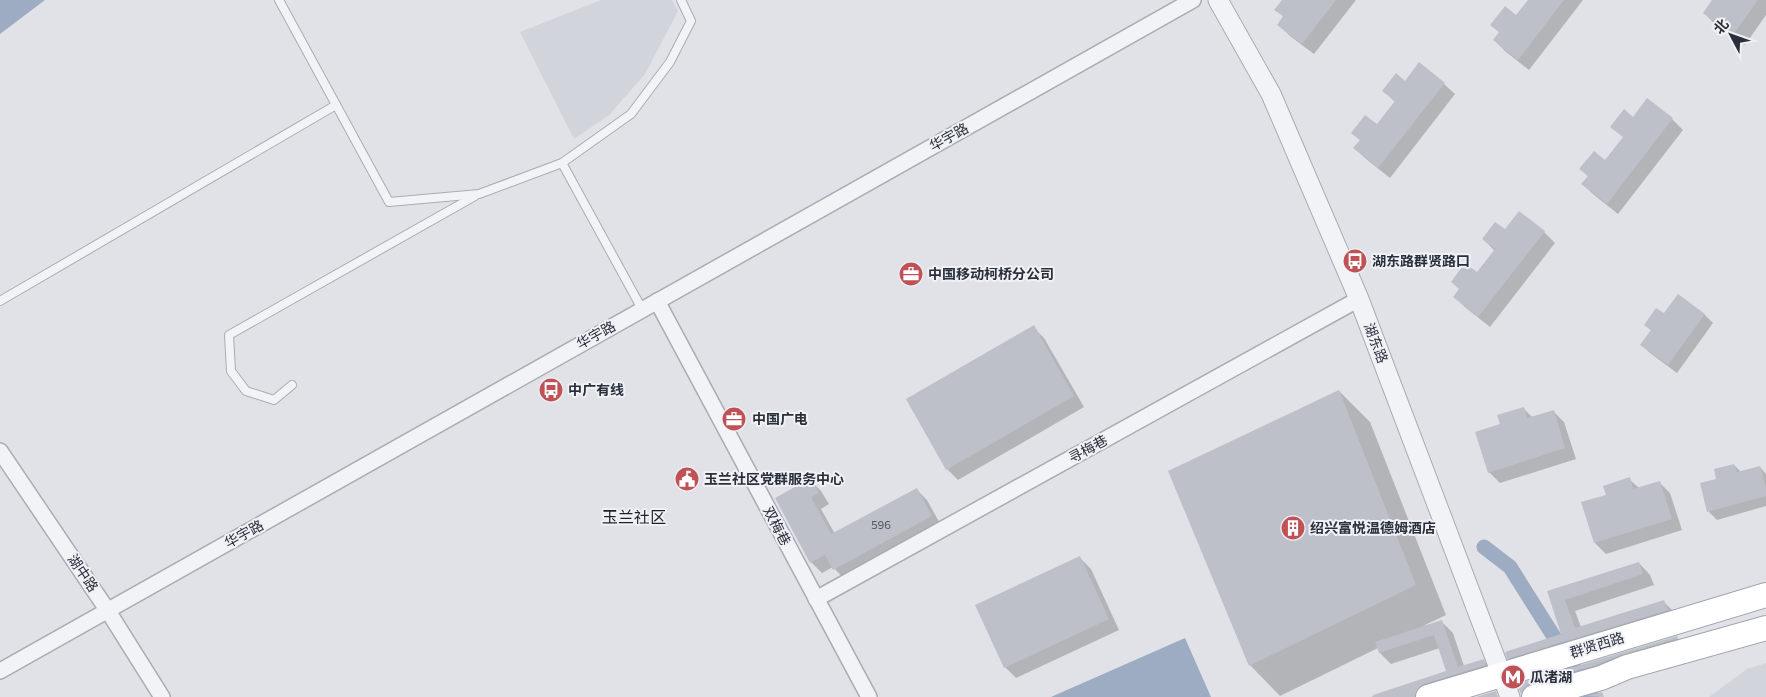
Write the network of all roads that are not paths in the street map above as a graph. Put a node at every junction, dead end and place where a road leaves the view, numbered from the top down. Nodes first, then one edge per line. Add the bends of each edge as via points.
1 (278, 0) edge
2 (681, 0) edge
3 (1193, 0) edge
4 (1218, 0) edge
5 (336, 105) junction
6 (562, 163) junction
7 (479, 194) junction
8 (1359, 299) junction
9 (0, 301) edge
10 (657, 301) junction
11 (642, 309) junction
12 (292, 385) dead end
13 (0, 451) edge
14 (1766, 595) edge
15 (816, 599) junction
16 (108, 611) junction
17 (1766, 628) edge
18 (0, 671) edge
19 (1501, 674) junction
20 (162, 697) edge
21 (869, 697) edge
22 (1428, 697) edge
23 (1510, 697) edge
24 (1534, 697) edge

1 - 5 lane
2 - 6 lane via 691,21 670,62 630,114
3 - 10 street, 华宇路
4 - 8 street, 湖东路 via 1271,94
5 - 7 lane via 389,202
5 - 9 lane
6 - 7 lane
6 - 11 lane
7 - 12 lane via 229,335 231,371 246,391 274,400
8 - 15 street, 寻梅巷
8 - 19 street, 湖东路
10 - 11 street, 华宇路
10 - 15 street, 双梅巷
11 - 16 street, 华宇路
13 - 16 street, 湖中路
14 - 19 main road, 群贤西路
15 - 21 street, 双梅巷
16 - 18 street, 华宇路
16 - 20 street, 湖中路
17 - 24 main road
19 - 22 main road, 群贤西路
19 - 23 street, 湖东路

